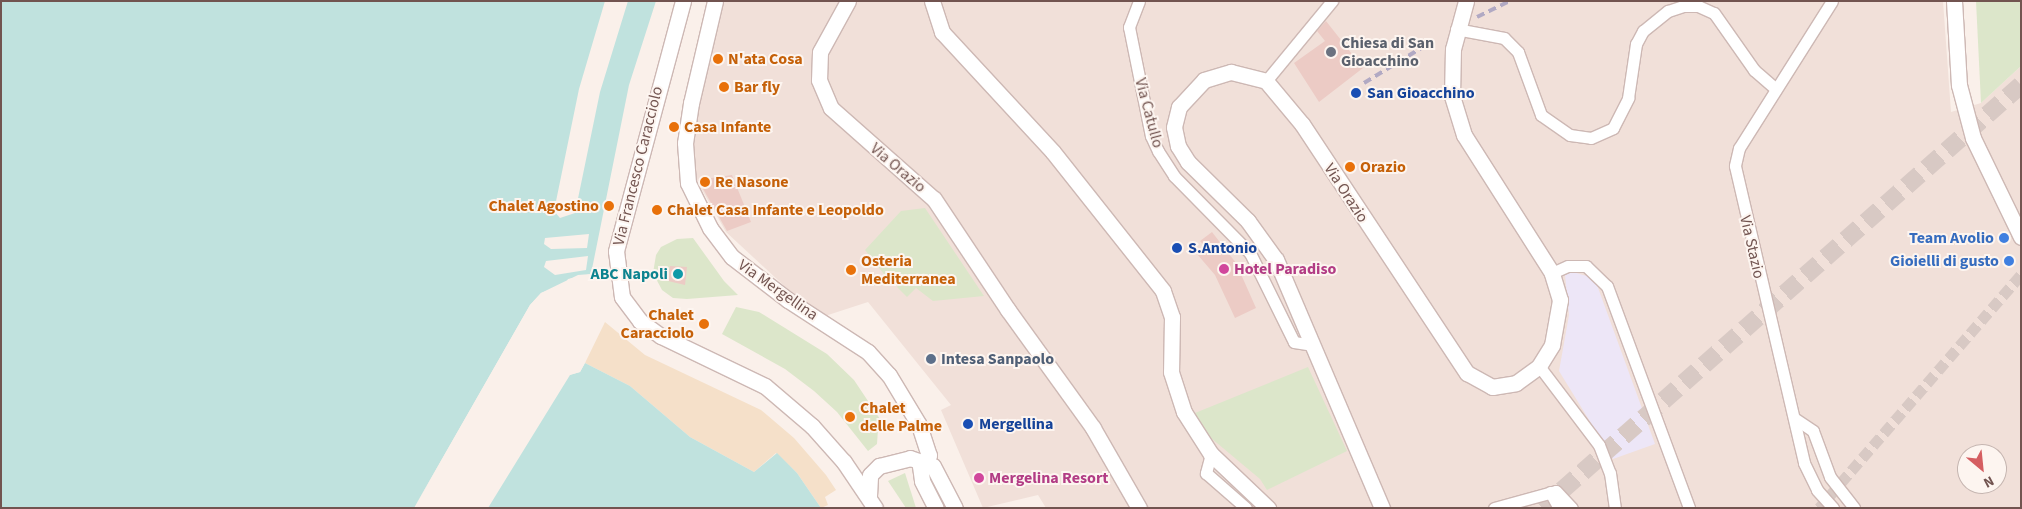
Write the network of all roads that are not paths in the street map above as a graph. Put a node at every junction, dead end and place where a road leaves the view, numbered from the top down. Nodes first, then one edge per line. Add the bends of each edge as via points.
1 (683, 1) edge
2 (715, 1) edge
3 (848, 1) edge
4 (932, 1) edge
5 (1139, 1) edge
6 (1332, 1) edge
7 (1466, 1) edge
8 (1832, 1) edge
9 (1954, 1) edge
10 (1456, 30) junction
11 (1266, 81) junction
12 (1776, 89) junction
13 (2021, 237) edge
14 (1552, 273) junction
15 (1312, 345) junction
16 (1539, 366) junction
17 (1794, 418) junction
18 (1211, 454) junction
19 (924, 461) junction
20 (1550, 492) junction
21 (872, 502) edge
22 (936, 508) edge
23 (955, 508) edge
24 (1139, 508) edge
25 (1246, 508) edge
26 (1268, 508) edge
27 (1382, 508) edge
28 (1494, 508) edge
29 (1559, 508) edge
30 (1572, 508) edge
31 (1615, 508) edge
32 (1689, 508) edge
33 (1833, 508) edge
34 (1854, 508) edge

1 - 21 street, Via Francesco Caracciolo via 616,251 622,298 640,321 661,336 764,386 812,426
2 - 19 street, Via Mergellina via 690,103 685,142 688,183 710,228 732,257 788,300 868,352 889,375 919,425 929,455
3 - 24 street, Via Orazio via 820,52 819,80 831,108 934,199 1013,318 1094,428
4 - 18 street via 942,32 1053,152 1163,291 1172,317 1170,362 1175,386 1194,430
5 - 15 street, Via Catullo via 1129,27 1151,136 1158,151 1174,176 1250,253 1294,342
6 - 11 street
7 - 10 street, Via Orazio
8 - 12 street, Via Stazio
9 - 13 street via 1959,85 1972,138
10 - 12 street via 1504,38 1518,52 1541,115 1570,135 1591,138 1612,128 1628,98 1636,44 1644,30 1668,11 1683,6 1698,6 1714,13 1754,70
10 - 14 street, Via Orazio via 1452,96 1464,135
11 - 15 street via 1231,72 1204,80 1179,107 1175,137 1188,162 1265,242
11 - 16 street, Via Orazio via 1297,117 1467,373 1483,385 1505,387
12 - 17 street, Via Stazio via 1739,148 1735,174
14 - 16 street, Via Orazio via 1560,300 1559,320 1557,333
14 - 32 street via 1568,266 1586,266 1607,286
15 - 27 street
16 - 31 street via 1599,445 1610,472
17 - 33 street, Via Stazio via 1810,478
17 - 34 street via 1813,431 1830,477
18 - 25 street via 1206,473
18 - 26 street
19 - 21 street via 903,457 880,466 870,475
19 - 22 street, Via Mergellina via 922,481
19 - 23 street via 933,466
20 - 28 street
20 - 29 street
20 - 30 street via 1563,495

